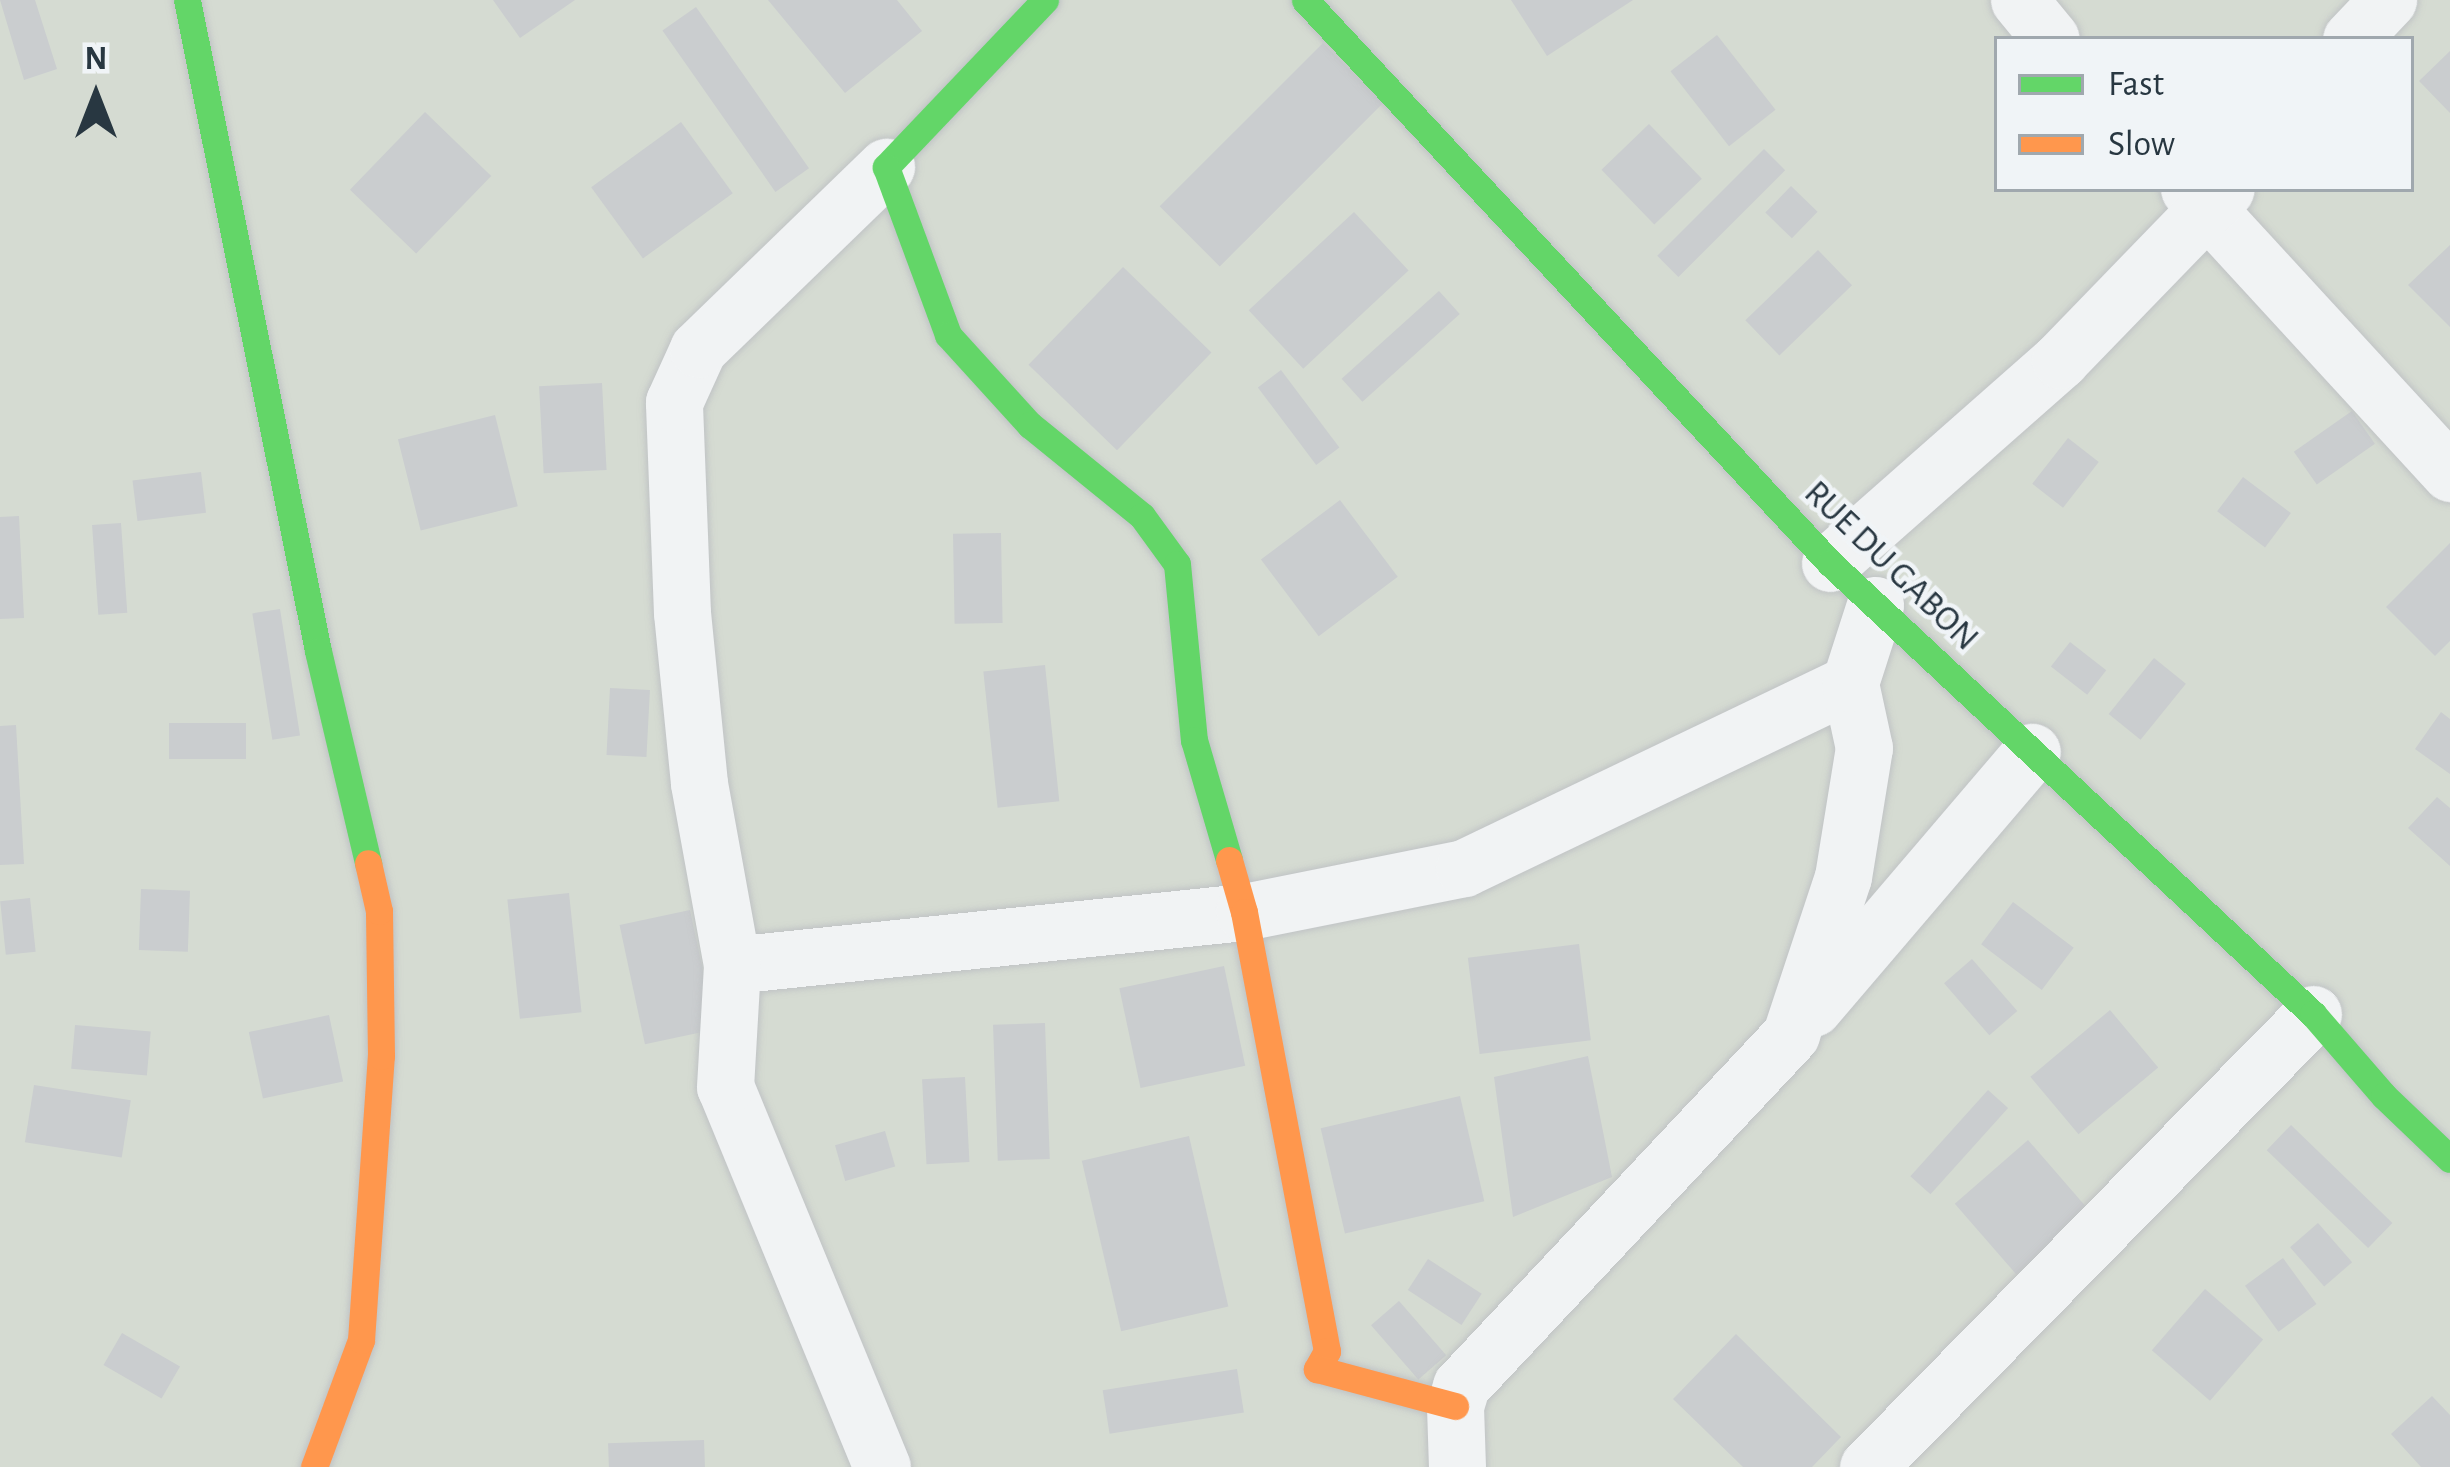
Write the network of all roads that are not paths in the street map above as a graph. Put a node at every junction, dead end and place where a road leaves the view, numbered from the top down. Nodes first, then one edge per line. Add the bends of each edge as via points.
1 (187, 0) edge
2 (1045, 0) edge
3 (1305, 0) edge
4 (2019, 0) edge
5 (2388, 0) edge
6 (2049, 36) edge
7 (2354, 36) edge
8 (886, 166) junction
9 (2208, 196) edge
10 (2450, 473) edge
11 (1830, 563) junction
12 (1875, 605) junction
13 (1850, 683) junction
14 (2032, 752) junction
15 (1244, 912) junction
16 (732, 965) junction
17 (2314, 1014) junction
18 (1791, 1034) junction
19 (2450, 1159) edge
20 (1455, 1406) junction
21 (314, 1467) edge
22 (882, 1467) edge
23 (1456, 1467) edge
24 (1868, 1467) edge

1 - 21 main road via 318,651 379,911 381,1056 361,1340
2 - 8 main road
3 - 11 main road, RUE DU GABON
4 - 6 street
5 - 7 street
8 - 15 main road via 948,335 1030,425 1142,517 1177,564 1194,740
8 - 16 street via 698,349 674,402 688,677
9 - 10 street
9 - 11 street via 2060,360
11 - 12 main road, RUE DU GABON
12 - 13 street
12 - 14 main road, RUE DU GABON
13 - 15 street via 1464,868
13 - 18 street via 1864,748 1843,877
14 - 17 main road, RUE DU GABON
14 - 18 street
15 - 16 street
15 - 20 main road via 1327,1352 1317,1370
16 - 22 street via 725,1087
17 - 19 main road, RUE DU GABON
17 - 24 street
18 - 20 street via 1473,1371
20 - 23 street

